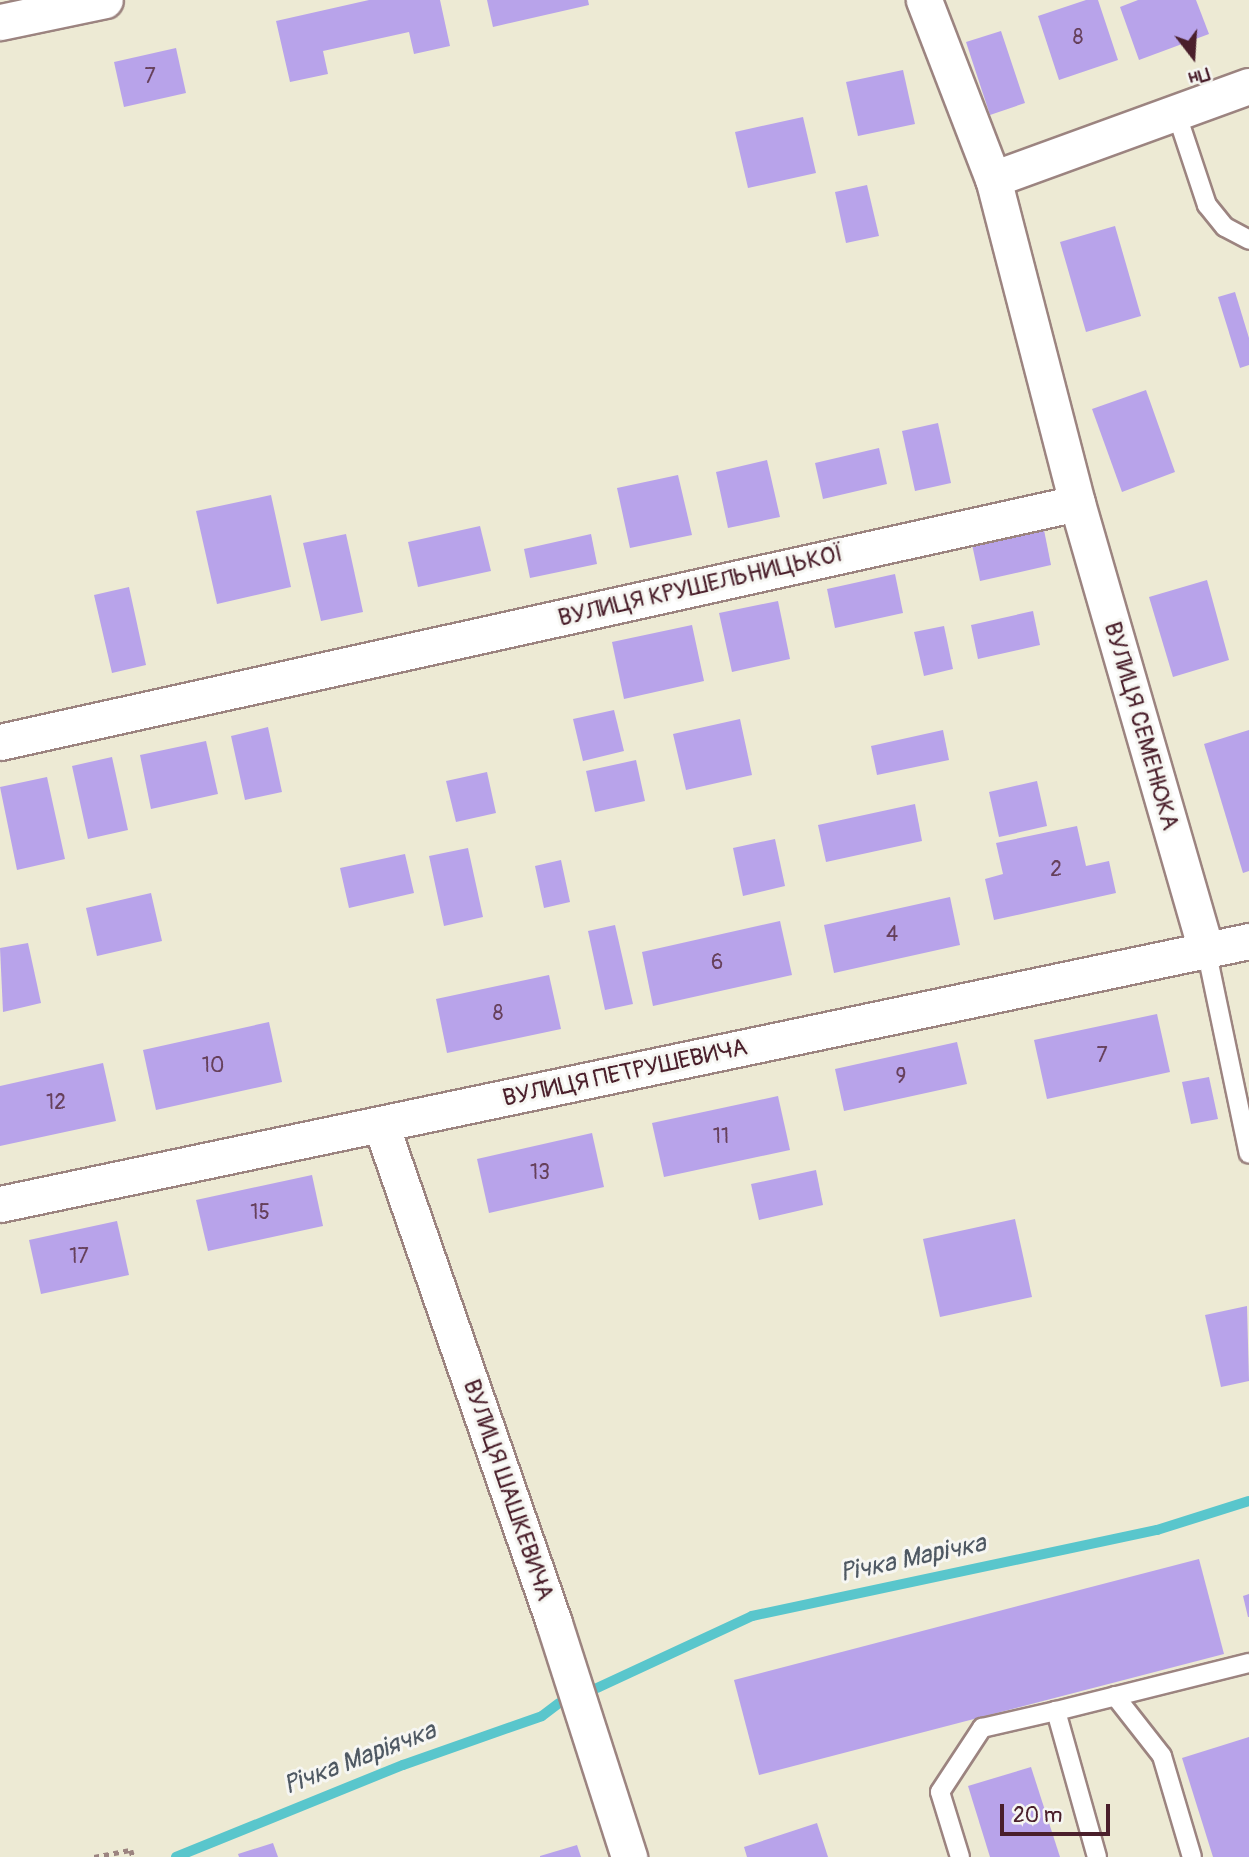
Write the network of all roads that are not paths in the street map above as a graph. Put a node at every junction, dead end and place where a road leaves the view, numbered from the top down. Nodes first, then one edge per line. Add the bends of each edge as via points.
1 (105, 0) edge
2 (924, 0) edge
3 (10, 13) edge
4 (1249, 86) edge
5 (1177, 115) junction
6 (993, 179) junction
7 (1249, 240) edge
8 (1077, 503) junction
9 (0, 742) edge
10 (1249, 941) edge
11 (1206, 949) junction
12 (381, 1125) junction
13 (1249, 1154) edge
14 (0, 1205) edge
15 (1249, 1663) edge
16 (1115, 1696) junction
17 (1056, 1711) junction
18 (629, 1857) edge
19 (960, 1857) edge
20 (1097, 1857) edge
21 (1192, 1857) edge

1 - 3 street
2 - 6 street
4 - 5 street
5 - 6 street
5 - 7 lane via 1207,205 1224,227
6 - 8 street
8 - 9 street, ВУЛИЦЯ КРУШЕЛЬНИЦЬКОЇ
8 - 11 street, ВУЛИЦЯ СЕМЕНЮКА
10 - 11 street, ВУЛИЦЯ ПЕТРУШЕВИЧА
11 - 12 street, ВУЛИЦЯ ПЕТРУШЕВИЧА
11 - 13 lane
12 - 14 street, ВУЛИЦЯ ПЕТРУШЕВИЧА
12 - 18 street, ВУЛИЦЯ ШАШКЕВИЧА via 554,1623
15 - 16 lane
16 - 17 lane
16 - 21 lane via 1162,1756
17 - 19 lane via 982,1728 940,1792
17 - 20 lane

